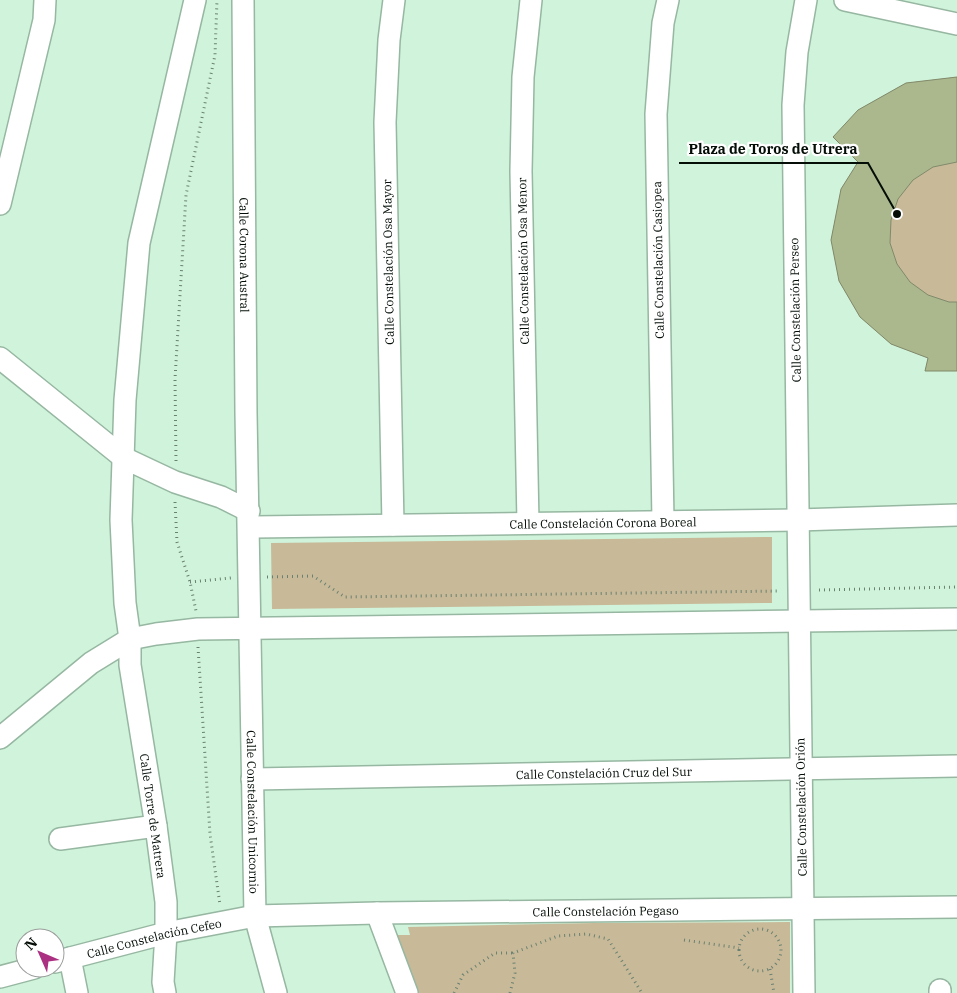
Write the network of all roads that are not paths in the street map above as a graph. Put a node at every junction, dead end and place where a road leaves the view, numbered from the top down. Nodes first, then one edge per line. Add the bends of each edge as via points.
1 (45, 0) edge
2 (195, 0) edge
3 (243, 0) edge
4 (394, 0) edge
5 (531, 0) edge
6 (668, 0) edge
7 (806, 0) edge
8 (845, 0) edge
9 (957, 24) edge
10 (0, 204) edge
11 (0, 358) edge
12 (124, 458) junction
13 (957, 515) edge
14 (249, 519) junction
15 (798, 520) junction
16 (663, 521) junction
17 (528, 523) junction
18 (392, 525) junction
19 (957, 619) edge
20 (798, 621) junction
21 (250, 630) junction
22 (130, 639) junction
23 (0, 738) edge
24 (957, 766) edge
25 (801, 769) junction
26 (252, 778) junction
27 (156, 826) junction
28 (60, 839) dead end
29 (957, 907) edge
30 (802, 908) junction
31 (378, 913) junction
32 (255, 916) junction
33 (166, 933) junction
34 (65, 959) edge
35 (65, 967) edge
36 (15, 973) edge
37 (0, 977) edge
38 (77, 993) edge
39 (165, 993) edge
40 (276, 993) edge
41 (406, 993) edge
42 (804, 993) edge

1 - 10 street via 44,20
2 - 12 street via 139,243 125,400
3 - 14 street, Calle Corona Austral
4 - 18 street, Calle Constelación Osa Mayor via 385,122
5 - 17 street, Calle Constelación Osa Menor via 522,77 521,171
6 - 16 street, Calle Constelación Casiopea via 663,23 656,114
7 - 15 street, Calle Constelación Perseo via 797,52 793,105
8 - 9 street
11 - 12 street
12 - 14 street via 175,482 221,497
12 - 22 street, Calle Torre de Matrera via 121,520
13 - 15 street, Calle Constelación Corona Boreal
14 - 18 street, Calle Constelación Corona Boreal
14 - 21 street, Calle Corona Austral
15 - 16 street, Calle Constelación Corona Boreal
15 - 20 street, Calle Constelación Perseo
16 - 17 street, Calle Constelación Corona Boreal
17 - 18 street, Calle Constelación Corona Boreal
19 - 20 street
20 - 21 street
20 - 25 street, Calle Constelación Orión
21 - 22 street via 198,629
21 - 26 street, Calle Constelación Unicornio
22 - 23 street via 91,663
22 - 27 street, Calle Torre de Matrera via 130,666
24 - 25 street, Calle Constelación Cruz del Sur
25 - 26 street, Calle Constelación Cruz del Sur
25 - 30 street, Calle Constelación Orión
26 - 32 street, Calle Constelación Unicornio
27 - 28 street
27 - 33 street, Calle Torre de Matrera via 166,902
29 - 30 street, Calle Constelación Pegaso
30 - 31 street, Calle Constelación Pegaso
30 - 42 street, Calle Constelación Orión
31 - 32 street, Calle Constelación Pegaso
31 - 41 street
32 - 33 street, Calle Constelación Cefeo
32 - 40 street, Calle Constelación Unicornio
33 - 34 street, Calle Constelación Cefeo
33 - 39 street, Calle Torre de Matrera
35 - 38 street
36 - 37 street

